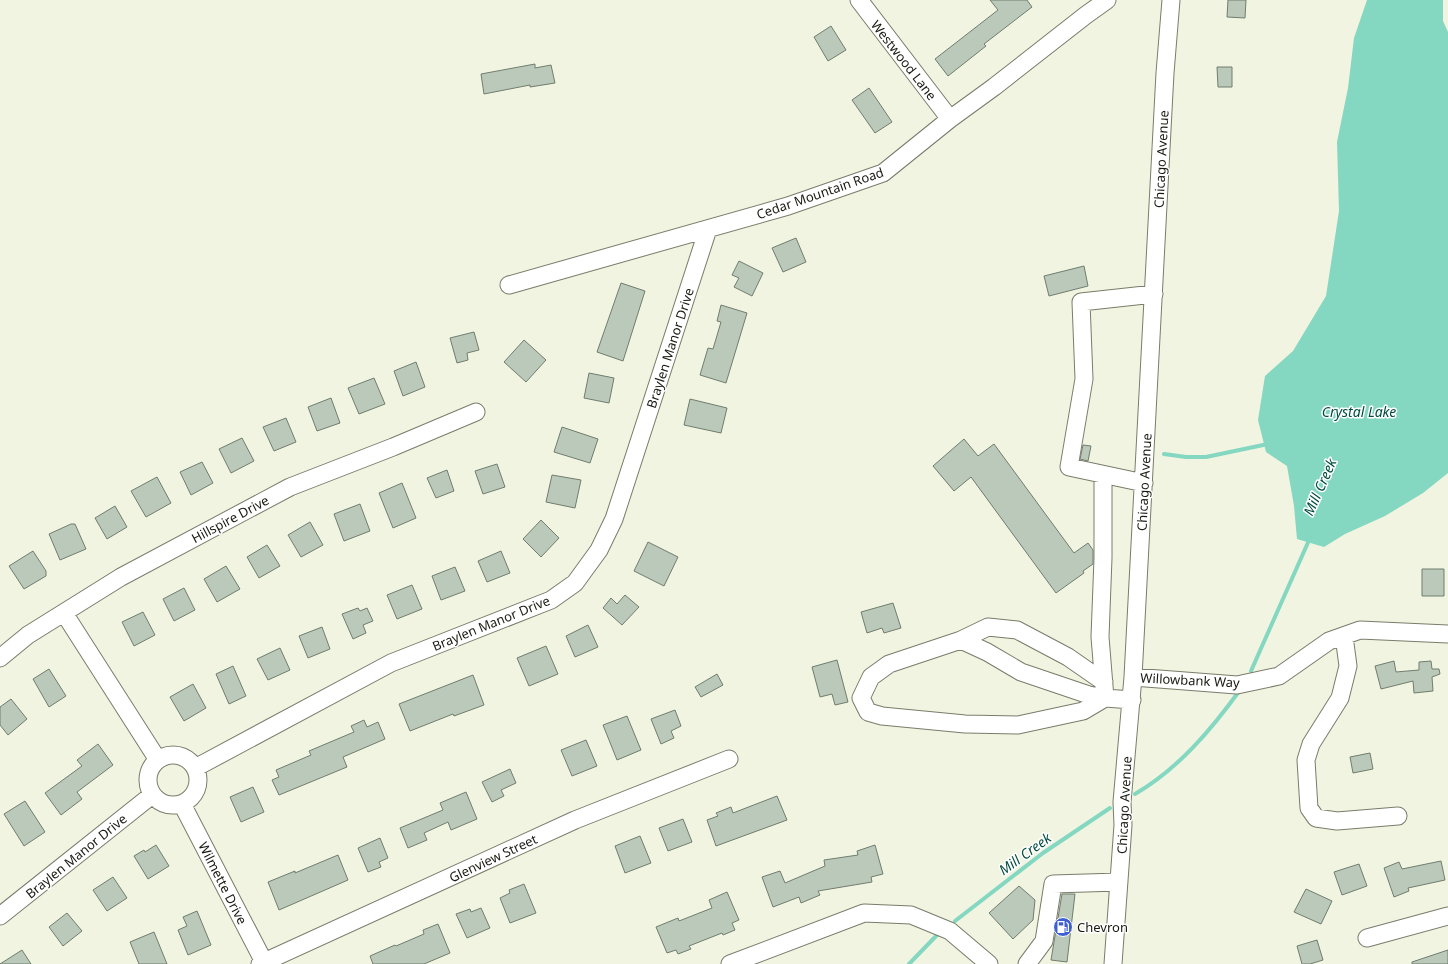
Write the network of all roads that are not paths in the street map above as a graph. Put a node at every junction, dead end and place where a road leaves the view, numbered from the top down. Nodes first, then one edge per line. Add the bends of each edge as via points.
1 (859, 0) edge
2 (1107, 0) edge
3 (1171, 0) edge
4 (950, 119) junction
5 (708, 229) junction
6 (509, 285) dead end
7 (1154, 294) junction
8 (476, 412) dead end
9 (1103, 475) junction
10 (1144, 483) junction
11 (64, 613) junction
12 (1448, 634) edge
13 (1344, 636) junction
14 (961, 640) junction
15 (0, 658) edge
16 (1133, 677) junction
17 (1104, 690) junction
18 (1132, 700) junction
19 (728, 759) dead end
20 (158, 760) junction
21 (195, 768) junction
22 (152, 795) junction
23 (182, 804) junction
24 (1398, 816) dead end
25 (1119, 882) junction
26 (0, 916) edge
27 (1448, 916) edge
28 (1367, 938) dead end
29 (262, 963) edge
30 (730, 964) edge
31 (989, 964) edge
32 (1027, 964) edge
33 (1113, 964) edge

1 - 4 street, Westwood Lane
2 - 4 street, Cedar Mountain Road
3 - 7 street, Chicago Avenue
4 - 5 street, Cedar Mountain Road via 883,174 788,206
5 - 6 street, Cedar Mountain Road
5 - 21 street, Braylen Manor Drive via 614,519 599,550 575,583 551,600 391,663
7 - 9 street via 1081,302 1084,379 1069,468
7 - 10 street, Chicago Avenue
8 - 11 street, Hillspire Drive via 290,487 121,577
9 - 10 street
9 - 17 street via 1100,638
10 - 16 street, Chicago Avenue
11 - 15 street, Hillspire Drive via 28,635
11 - 20 street
12 - 13 street, Willowbank Way via 1360,630
13 - 16 street, Willowbank Way via 1329,641 1278,676 1237,685
13 - 24 street via 1348,666 1340,698 1311,744 1306,760 1309,808 1316,818 1337,821
14 - 17 street via 1021,672 1082,692
14 - 17 street via 988,627 1017,630 1068,657
14 - 17 street via 889,664 870,677 861,698 868,712 882,716 965,724 1018,725 1083,711
16 - 18 street, Chicago Avenue
17 - 18 street
18 - 25 street, Chicago Avenue via 1122,802
19 - 29 street, Glenview Street via 575,820
20 - 21 street via 174,755 190,761
20 - 22 street via 149,772 149,788
21 - 23 street via 199,782 197,789 188,801
22 - 23 street via 166,804
22 - 26 street, Braylen Manor Drive
23 - 29 street, Wilmette Drive
25 - 32 street via 1053,884 1044,941
25 - 33 street, Chicago Avenue
27 - 28 street
30 - 31 street via 864,913 911,915 950,931

